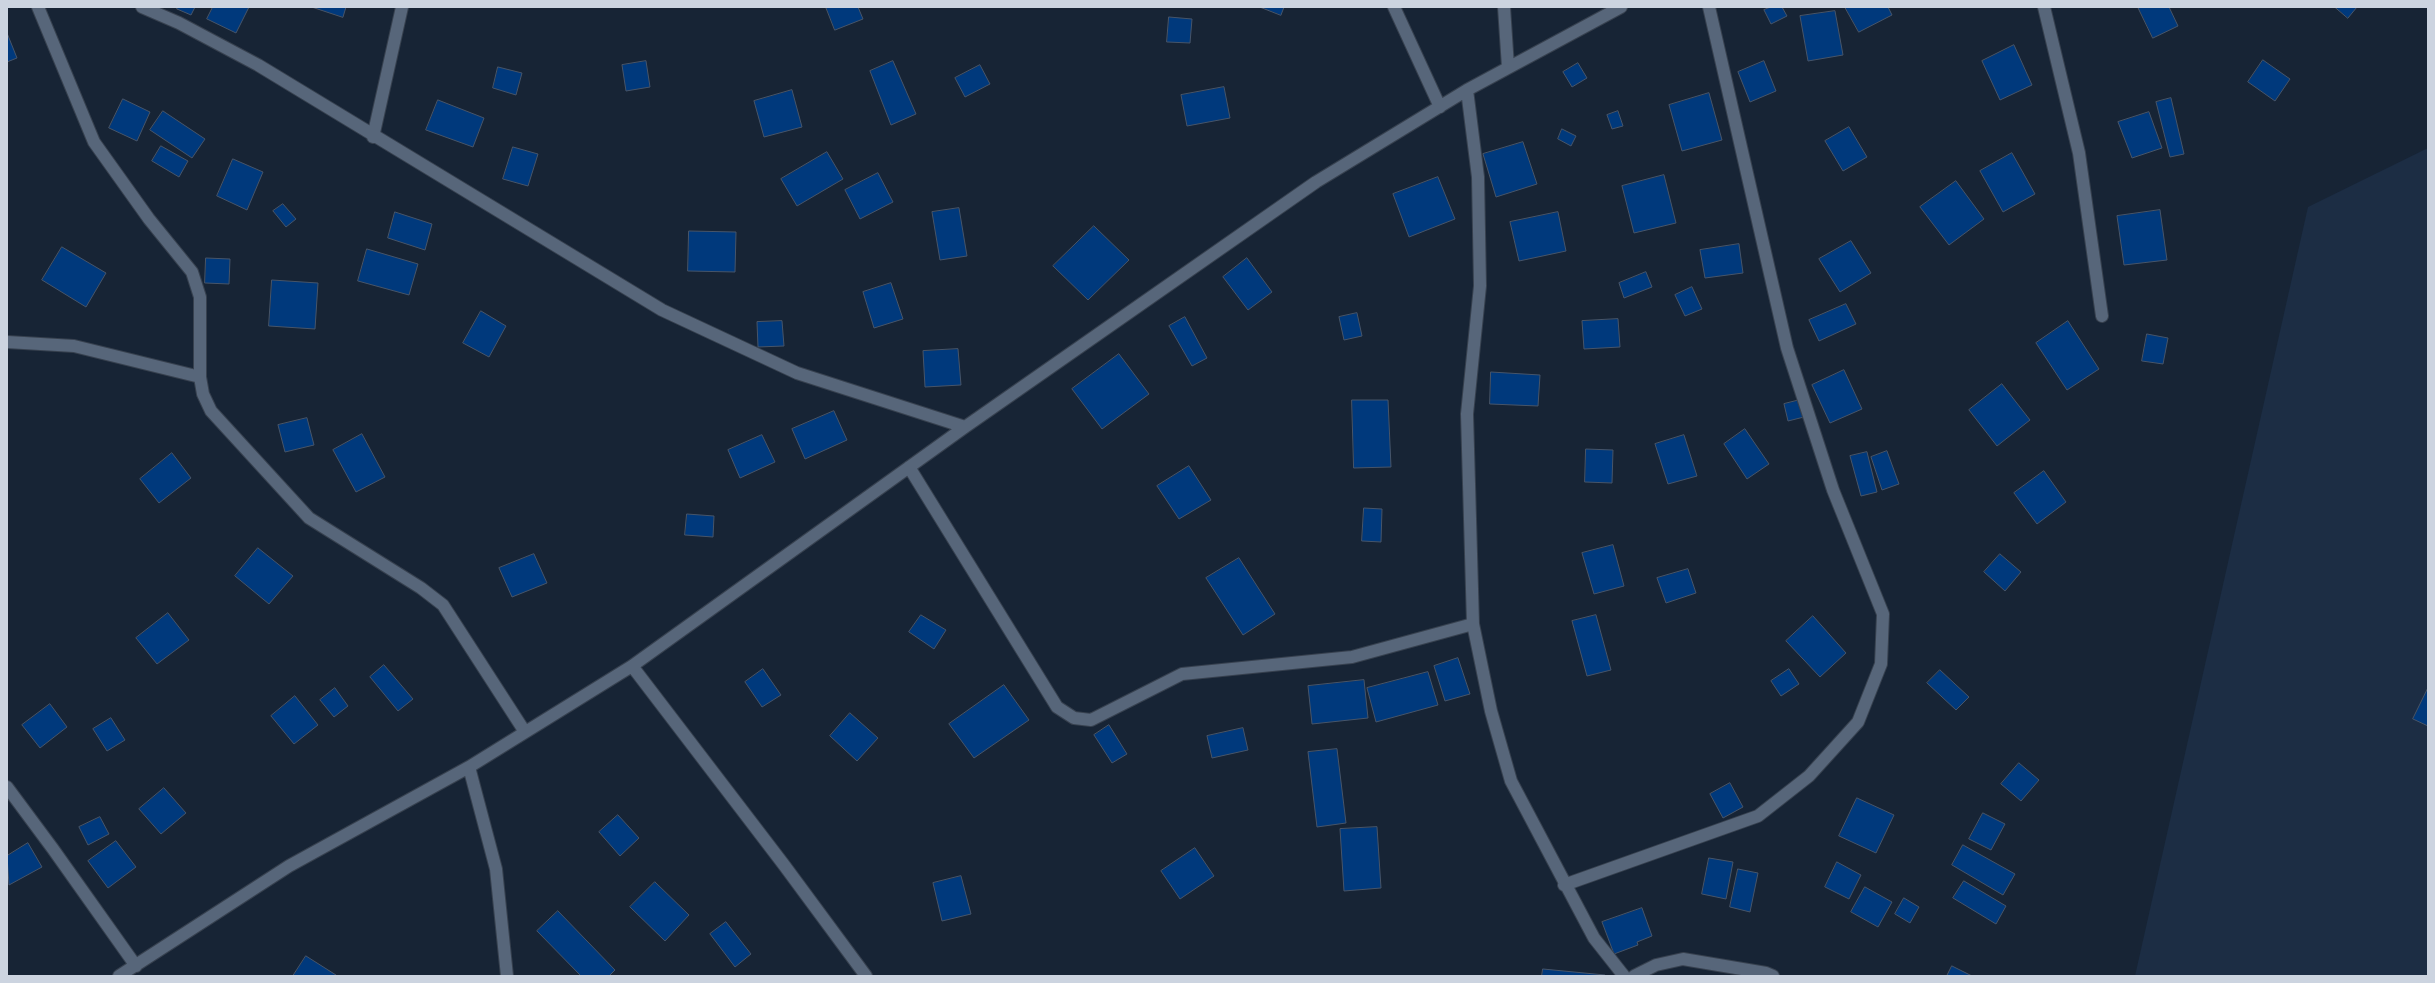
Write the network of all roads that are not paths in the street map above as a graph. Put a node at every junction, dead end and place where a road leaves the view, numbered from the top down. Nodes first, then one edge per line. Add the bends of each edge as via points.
1 (38, 7) edge
2 (142, 7) edge
3 (402, 7) edge
4 (1394, 7) edge
5 (1504, 7) edge
6 (1621, 7) edge
7 (1709, 7) edge
8 (2044, 7) edge
9 (1508, 67) junction
10 (1467, 90) junction
11 (1440, 107) junction
12 (373, 137) junction
13 (2102, 316) dead end
14 (7, 342) edge
15 (200, 377) junction
16 (965, 427) junction
17 (909, 466) junction
18 (1473, 624) junction
19 (632, 666) junction
20 (526, 732) junction
21 (469, 767) junction
22 (7, 787) edge
23 (1564, 885) junction
24 (136, 966) junction
25 (119, 976) edge
26 (507, 976) edge
27 (866, 976) edge
28 (1624, 976) edge
29 (1634, 976) edge
30 (1774, 976) edge

1 - 15 street via 94,142 149,219 192,272 200,297
2 - 12 street via 179,23 258,65
3 - 12 street
4 - 11 street
5 - 9 street
6 - 9 street
7 - 23 street via 1787,348 1833,490 1883,614 1881,664 1858,722 1809,776 1758,816
8 - 13 street via 2079,153
9 - 10 street
10 - 11 street
10 - 18 street via 1478,177 1480,286 1468,414
11 - 16 street via 1316,182
12 - 16 street via 662,310 797,373
14 - 15 street via 74,346
15 - 20 street via 203,394 211,411 309,518 421,588 443,605
16 - 17 street
17 - 18 street via 1057,707 1074,718 1091,720 1182,674 1352,657
17 - 19 street
18 - 23 street via 1491,712 1510,782
19 - 20 street
19 - 27 street
20 - 21 street
21 - 24 street via 289,866
21 - 26 street via 496,869
22 - 24 street
23 - 28 street via 1594,938
24 - 25 street
29 - 30 street via 1656,965 1683,959

